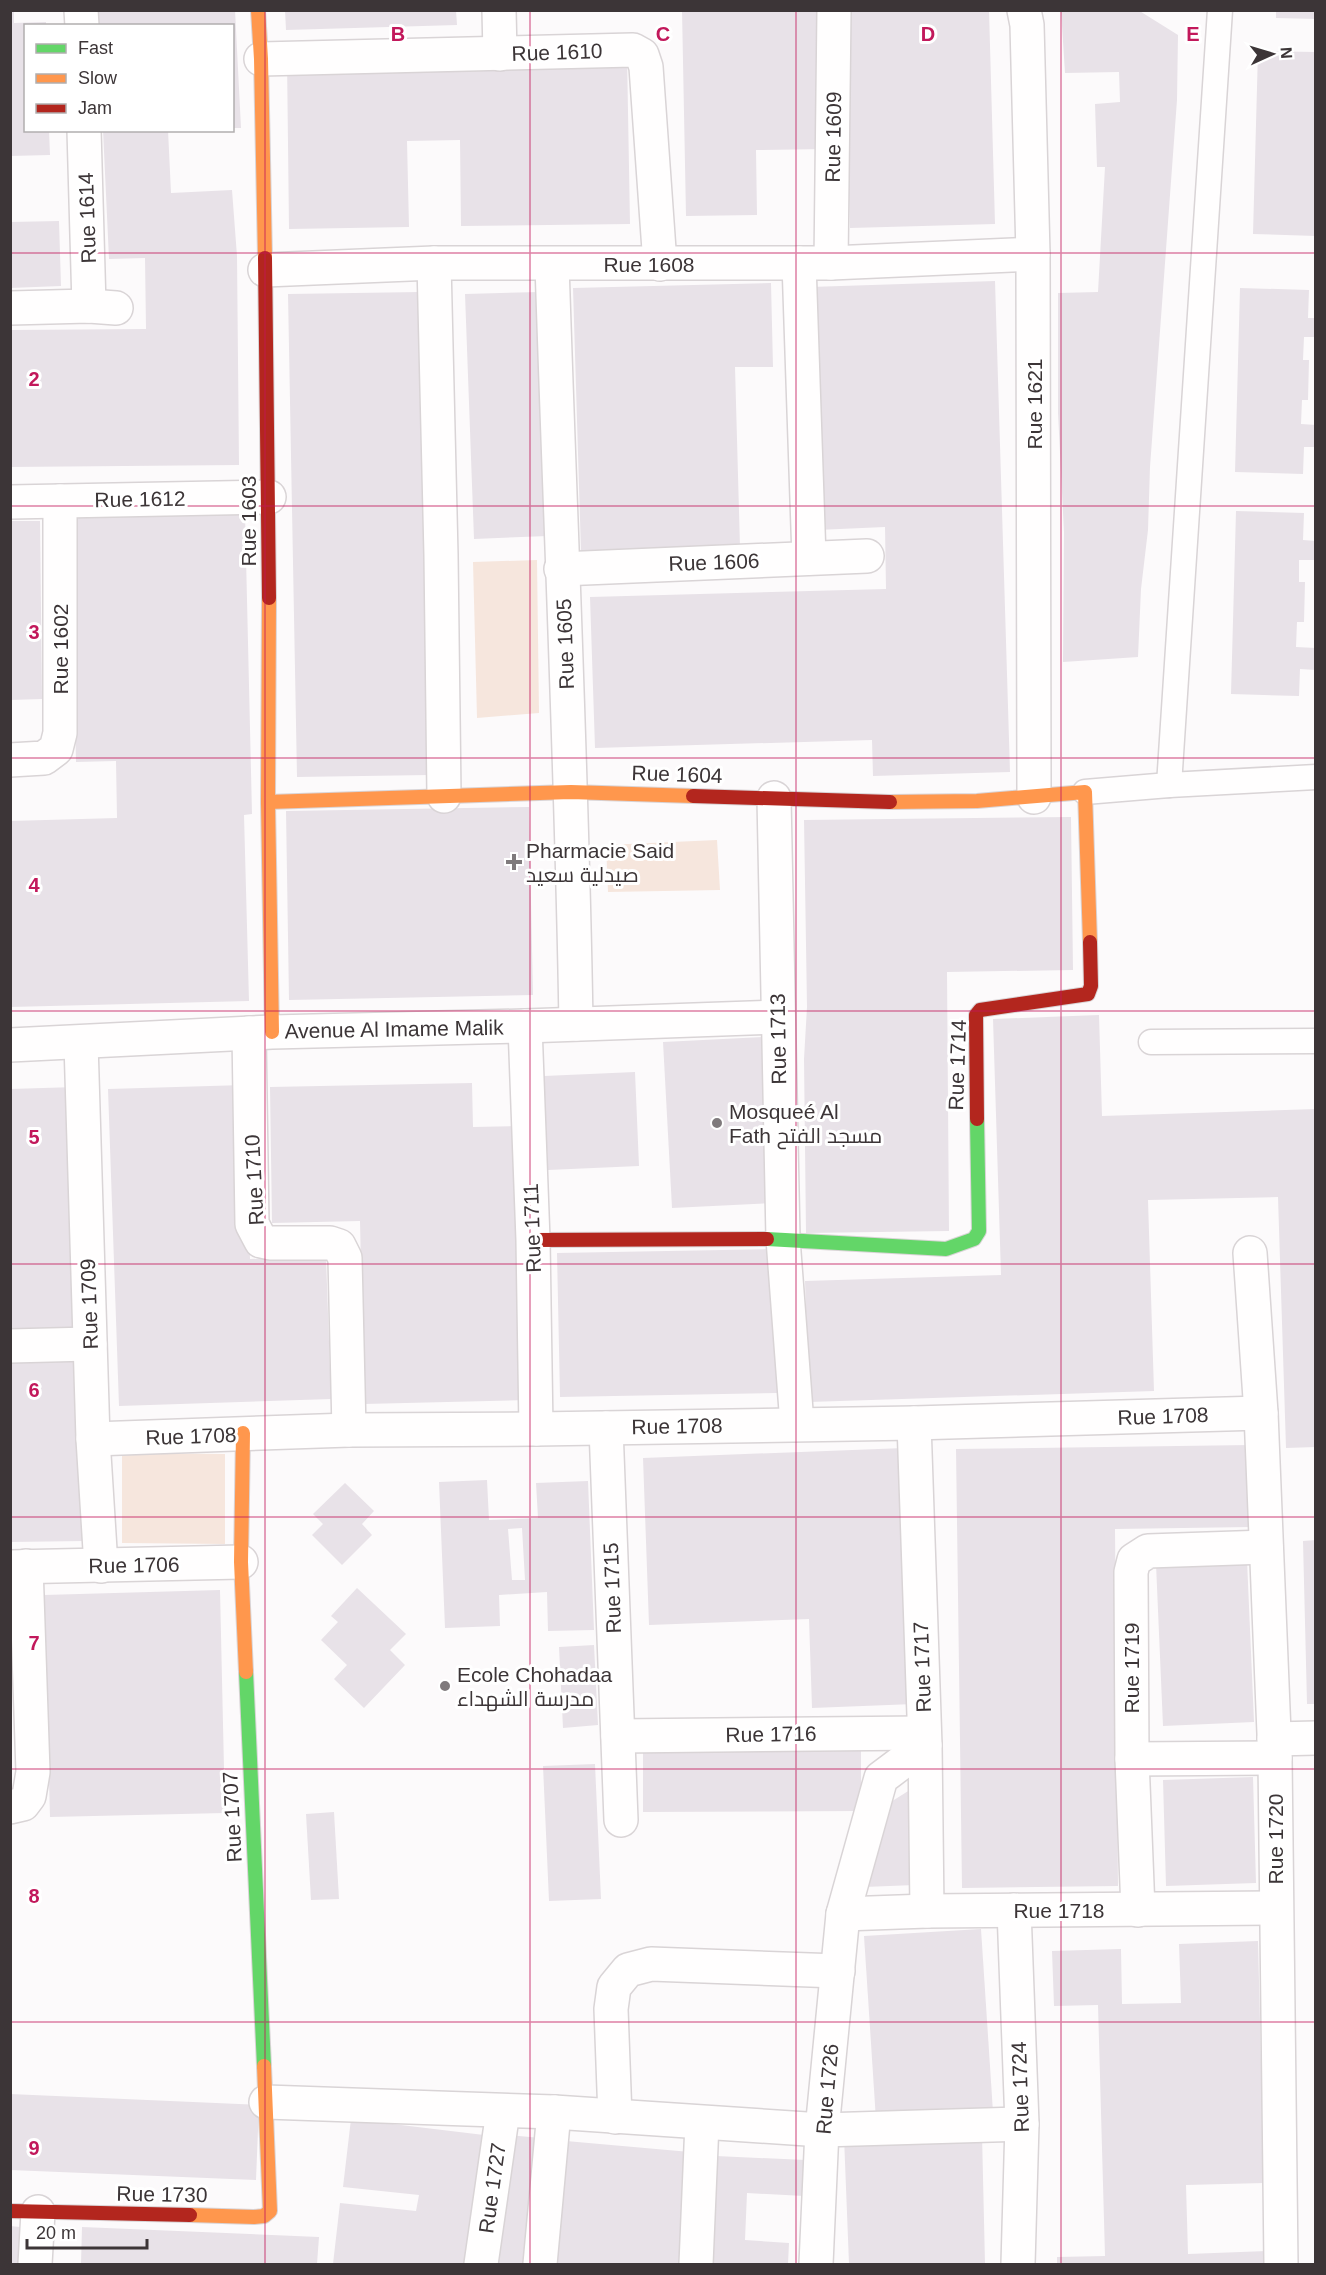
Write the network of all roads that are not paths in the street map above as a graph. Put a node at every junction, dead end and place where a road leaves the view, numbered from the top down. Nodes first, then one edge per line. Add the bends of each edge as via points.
1 (258, 10) edge
2 (499, 10) edge
3 (834, 10) edge
4 (1024, 10) edge
5 (1220, 10) edge
6 (500, 54) junction
7 (261, 59) junction
8 (84, 132) edge
9 (1033, 255) junction
10 (434, 263) junction
11 (799, 263) junction
12 (831, 263) junction
13 (552, 264) junction
14 (660, 264) junction
15 (265, 270) junction
16 (10, 308) edge
17 (269, 497) junction
18 (60, 501) junction
19 (10, 502) edge
20 (867, 556) dead end
21 (809, 558) junction
22 (561, 568) junction
23 (10, 760) edge
24 (1316, 777) edge
25 (1169, 784) junction
26 (571, 792) junction
27 (1085, 792) junction
28 (444, 796) junction
29 (774, 798) junction
30 (1034, 798) junction
31 (268, 802) junction
32 (778, 1017) junction
33 (576, 1024) junction
34 (525, 1026) junction
35 (260, 1032) junction
36 (1316, 1041) edge
37 (1151, 1042) dead end
38 (81, 1043) junction
39 (10, 1045) edge
40 (783, 1239) junction
41 (533, 1240) junction
42 (1250, 1253) dead end
43 (90, 1344) junction
44 (10, 1346) edge
45 (1262, 1413) junction
46 (914, 1423) junction
47 (797, 1424) junction
48 (606, 1428) junction
49 (536, 1429) junction
50 (349, 1430) junction
51 (243, 1434) junction
52 (93, 1439) junction
53 (1266, 1547) junction
54 (241, 1562) junction
55 (101, 1566) junction
56 (18, 1567) edge
57 (618, 1736) junction
58 (1316, 1737) edge
59 (925, 1739) junction
60 (1275, 1748) junction
61 (1132, 1759) junction
62 (10, 1807) edge
63 (621, 1820) dead end
64 (1275, 1908) junction
65 (1014, 1910) junction
66 (1138, 1910) junction
67 (927, 1911) junction
68 (843, 1914) junction
69 (838, 1971) junction
70 (266, 2102) junction
71 (503, 2111) junction
72 (554, 2112) junction
73 (615, 2117) junction
74 (702, 2123) junction
75 (1022, 2124) junction
76 (822, 2130) junction
77 (270, 2198) joint
78 (24, 2212) edge
79 (35, 2265) edge
80 (481, 2265) edge
81 (540, 2265) edge
82 (696, 2265) edge
83 (816, 2265) edge
84 (1018, 2265) edge
85 (1281, 2265) edge

1 - 7 street, Rue 1603
2 - 6 street
3 - 12 street, Rue 1609
4 - 9 street, Rue 1621
5 - 25 lane
6 - 7 street, Rue 1610
6 - 14 street, Rue 1610 via 633,50 642,55
7 - 15 street, Rue 1603
8 - 16 street, Rue 1614 via 103,307
9 - 12 street, Rue 1608
9 - 30 street, Rue 1621
10 - 13 street, Rue 1608
10 - 15 street, Rue 1608
10 - 28 street
11 - 12 street, Rue 1608
11 - 14 street, Rue 1608
11 - 21 street
13 - 14 street, Rue 1608
13 - 22 street, Rue 1605
15 - 17 street, Rue 1603
17 - 18 street, Rue 1612
17 - 31 street, Rue 1603
18 - 19 street, Rue 1612
18 - 23 street, Rue 1602 via 60,733 56,749 44,758
20 - 21 street, Rue 1606
21 - 22 street, Rue 1606
22 - 26 street, Rue 1605
24 - 25 lane
25 - 27 lane
26 - 28 street, Rue 1604
26 - 29 street, Rue 1604
26 - 33 street, Rue 1605
27 - 30 street, Rue 1604
27 - 40 street, Rue 1714 via 1091,986 1088,994 980,1010 976,1015 979,1231 974,1239 946,1249
28 - 31 street, Rue 1604
29 - 30 street, Rue 1604 via 889,802
29 - 32 street, Rue 1713
31 - 35 street, Rue 1603
32 - 33 street, Avenue Al Imame Malik
32 - 40 street, Rue 1713
33 - 34 street, Avenue Al Imame Malik
34 - 35 street, Avenue Al Imame Malik
34 - 41 street, Rue 1711
35 - 38 street, Avenue Al Imame Malik
35 - 50 street, Rue 1710 via 252,1224 261,1241 330,1243 339,1246 345,1258
36 - 37 lane
38 - 39 street, Avenue Al Imame Malik
38 - 43 street, Rue 1709
40 - 41 street
40 - 47 street, Rue 1713
41 - 49 street, Rue 1711
42 - 45 street, Rue 1720
43 - 44 street
43 - 52 street, Rue 1709
45 - 46 street, Rue 1708
45 - 53 street, Rue 1720
46 - 47 street, Rue 1708
46 - 59 street, Rue 1717
47 - 48 street, Rue 1708
48 - 49 street, Rue 1708
48 - 57 street, Rue 1715
49 - 50 street, Rue 1708
50 - 51 street, Rue 1708
51 - 52 street, Rue 1708
51 - 54 street, Rue 1707
52 - 55 street, Rue 1709
53 - 60 street, Rue 1720
53 - 61 street, Rue 1719 via 1148,1551 1134,1560
54 - 55 street, Rue 1706
54 - 70 street, Rue 1707
55 - 56 street, Rue 1706
56 - 62 street, Rue 1706 via 33,1772 29,1796 23,1804
57 - 59 street, Rue 1716
57 - 63 street, Rue 1715
58 - 60 street
59 - 67 street, Rue 1717
59 - 68 street, Rue 1726 via 881,1778
60 - 61 street
60 - 64 street, Rue 1720
61 - 66 street, Rue 1719
64 - 66 street, Rue 1718
64 - 85 street, Rue 1720
65 - 66 street, Rue 1718
65 - 67 street, Rue 1718
65 - 75 street, Rue 1724
67 - 68 street, Rue 1718
68 - 69 street, Rue 1726
69 - 73 street via 651,1964 628,1970 614,1987 611,2009
69 - 76 street, Rue 1726
70 - 71 street
70 - 77 street, Rue 1707
71 - 72 street
71 - 80 street, Rue 1727
72 - 73 street
72 - 81 street
73 - 74 street
74 - 76 street
74 - 82 street
75 - 76 street
75 - 84 street, Rue 1724
76 - 83 street, Rue 1726
77 - 78 street, Rue 1730 via 270,2211 254,2217
78 - 79 street

